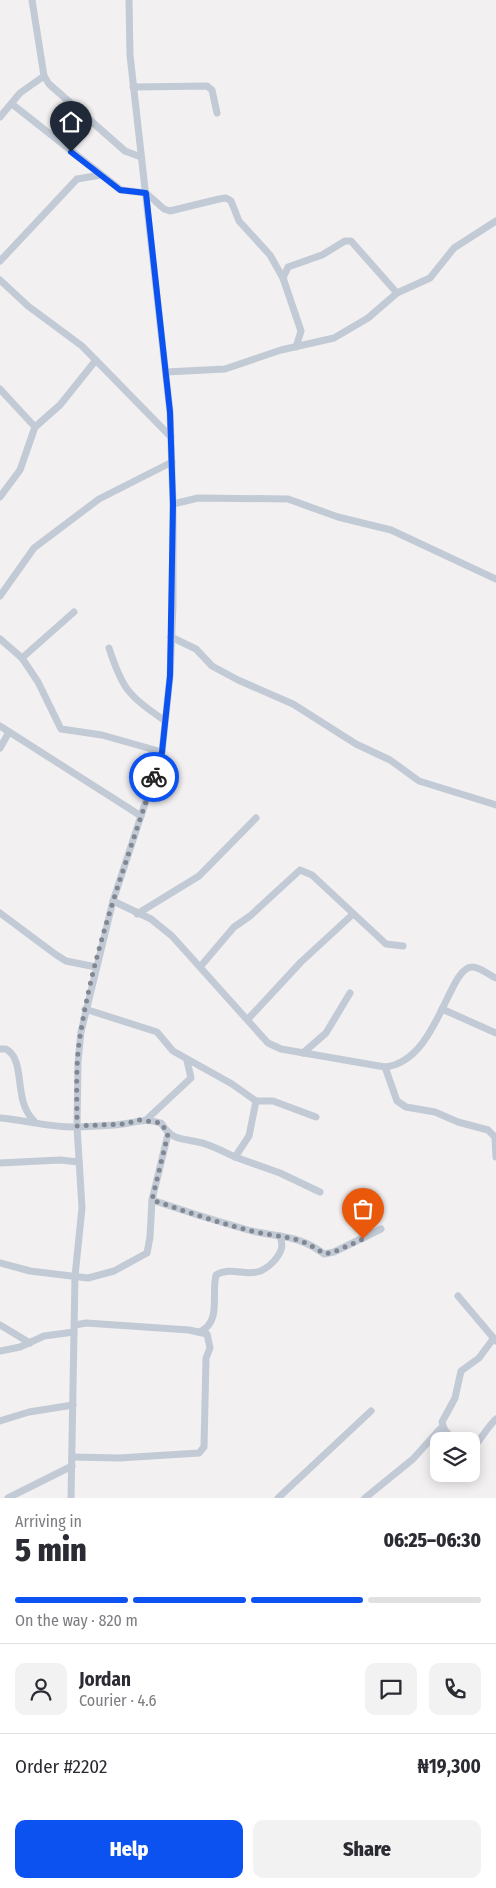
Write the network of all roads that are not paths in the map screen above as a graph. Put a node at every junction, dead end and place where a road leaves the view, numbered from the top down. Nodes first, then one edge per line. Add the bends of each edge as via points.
1 (32, 0) edge
2 (129, 0) edge
3 (44, 76) junction
4 (133, 87) junction
5 (12, 104) junction
6 (217, 113) dead end
7 (0, 117) edge
8 (141, 157) junction
9 (101, 175) junction
10 (146, 193) junction
11 (496, 221) edge
12 (0, 261) edge
13 (283, 278) junction
14 (0, 280) edge
15 (397, 293) junction
16 (296, 347) junction
17 (96, 360) junction
18 (166, 372) junction
19 (0, 388) edge
20 (36, 427) junction
21 (171, 436) junction
22 (172, 462) junction
23 (0, 497) edge
24 (173, 504) junction
25 (496, 579) edge
26 (0, 596) edge
27 (74, 612) dead end
28 (171, 637) junction
29 (0, 639) edge
30 (109, 648) dead end
31 (22, 658) junction
32 (164, 720) junction
33 (0, 726) edge
34 (10, 732) junction
35 (0, 748) edge
36 (162, 752) junction
37 (496, 805) edge
38 (141, 816) junction
39 (256, 818) dead end
40 (113, 901) junction
41 (0, 913) edge
42 (137, 914) junction
43 (353, 914) junction
44 (403, 946) dead end
45 (96, 967) junction
46 (200, 967) junction
47 (496, 978) edge
48 (350, 993) dead end
49 (86, 1008) junction
50 (442, 1009) junction
51 (248, 1019) junction
52 (496, 1033) edge
53 (0, 1049) edge
54 (303, 1053) junction
55 (187, 1061) junction
56 (385, 1067) junction
57 (206, 1071) junction
58 (191, 1078) junction
59 (256, 1101) junction
60 (316, 1117) dead end
61 (0, 1118) edge
62 (147, 1119) junction
63 (34, 1121) junction
64 (77, 1126) junction
65 (168, 1134) junction
66 (236, 1157) junction
67 (496, 1157) edge
68 (79, 1162) junction
69 (0, 1163) edge
70 (320, 1192) dead end
71 (152, 1200) junction
72 (381, 1229) dead end
73 (280, 1236) junction
74 (0, 1263) edge
75 (75, 1276) junction
76 (458, 1296) dead end
77 (0, 1325) edge
78 (74, 1328) junction
79 (198, 1332) junction
80 (495, 1340) edge
81 (30, 1343) junction
82 (0, 1351) edge
83 (73, 1405) junction
84 (371, 1411) dead end
85 (496, 1419) edge
86 (0, 1421) edge
87 (444, 1429) junction
88 (447, 1432) edge
89 (480, 1440) edge
90 (72, 1457) junction
91 (72, 1466) junction
92 (368, 1497) edge
93 (8, 1498) edge
94 (71, 1498) edge
95 (278, 1498) edge

1 - 3 street
2 - 4 street
3 - 5 street via 20,93
3 - 8 street via 48,84 125,151
4 - 6 street via 207,86 212,90
4 - 8 street
5 - 7 street
5 - 9 street
8 - 10 street
9 - 10 street via 120,190
9 - 12 street via 77,179
10 - 13 street via 170,211 226,198 239,221 270,255
10 - 18 street
11 - 15 street via 454,248 430,278
13 - 15 street via 288,267 351,241
13 - 16 street via 301,331
14 - 17 street
15 - 16 street via 368,318 334,338
16 - 18 street via 225,369
17 - 20 street via 60,405
17 - 21 street
18 - 21 street
19 - 20 street
20 - 23 street via 20,470
21 - 22 street
22 - 24 street
22 - 26 street via 99,499 34,548
24 - 25 street via 198,498 288,500 391,530
24 - 28 street
27 - 31 street
28 - 32 street
28 - 37 street via 196,649 212,666 293,704 356,744 390,760 419,781
29 - 31 street
30 - 32 street via 119,679 126,689 137,702
31 - 36 street via 38,682 60,730 102,735
32 - 36 street
33 - 34 street
34 - 35 street
34 - 38 street
36 - 38 street
38 - 40 street
39 - 42 street via 199,876
40 - 42 street
40 - 45 street
41 - 45 street via 66,961
42 - 46 street via 151,919 172,936
43 - 44 street via 386,944
43 - 46 street via 312,875 300,870 234,927
43 - 51 street via 301,962
45 - 49 street
46 - 51 street
47 - 50 street via 477,968 463,970
48 - 54 street via 326,1033
49 - 55 street via 107,1018 157,1032 173,1051
49 - 64 street via 78,1062
50 - 52 street
50 - 56 street via 427,1040 408,1058
51 - 54 street via 268,1043
53 - 63 street via 6,1049 14,1056 20,1099
54 - 56 street
55 - 57 street
55 - 58 street
56 - 67 street via 397,1101 406,1107 435,1112 488,1130 495,1138
57 - 58 street
57 - 59 street
58 - 62 street
59 - 60 street via 273,1101
59 - 66 street via 249,1136
61 - 63 street
62 - 64 street via 124,1124
62 - 65 street via 161,1123
63 - 64 street via 49,1126
64 - 68 street
65 - 66 street
65 - 71 street
66 - 70 street
68 - 69 street
68 - 75 street via 82,1208
71 - 73 street via 206,1219
71 - 75 street via 147,1253 114,1272 88,1278
72 - 73 street via 324,1254 310,1243
73 - 79 street via 280,1254 266,1270 216,1275 214,1316 210,1326
74 - 75 street via 30,1271
75 - 78 street
76 - 80 street
77 - 81 street
78 - 79 street via 86,1323
78 - 81 street
78 - 83 street
79 - 90 street via 207,1334 210,1348 206,1358 204,1447 199,1453
80 - 87 street via 479,1358 460,1371 455,1398 442,1422
81 - 82 street
83 - 86 street via 29,1412
83 - 90 street
84 - 95 street
85 - 89 street via 485,1429
87 - 88 street
87 - 92 street via 440,1429 413,1459
90 - 91 street
91 - 93 street
91 - 94 street

